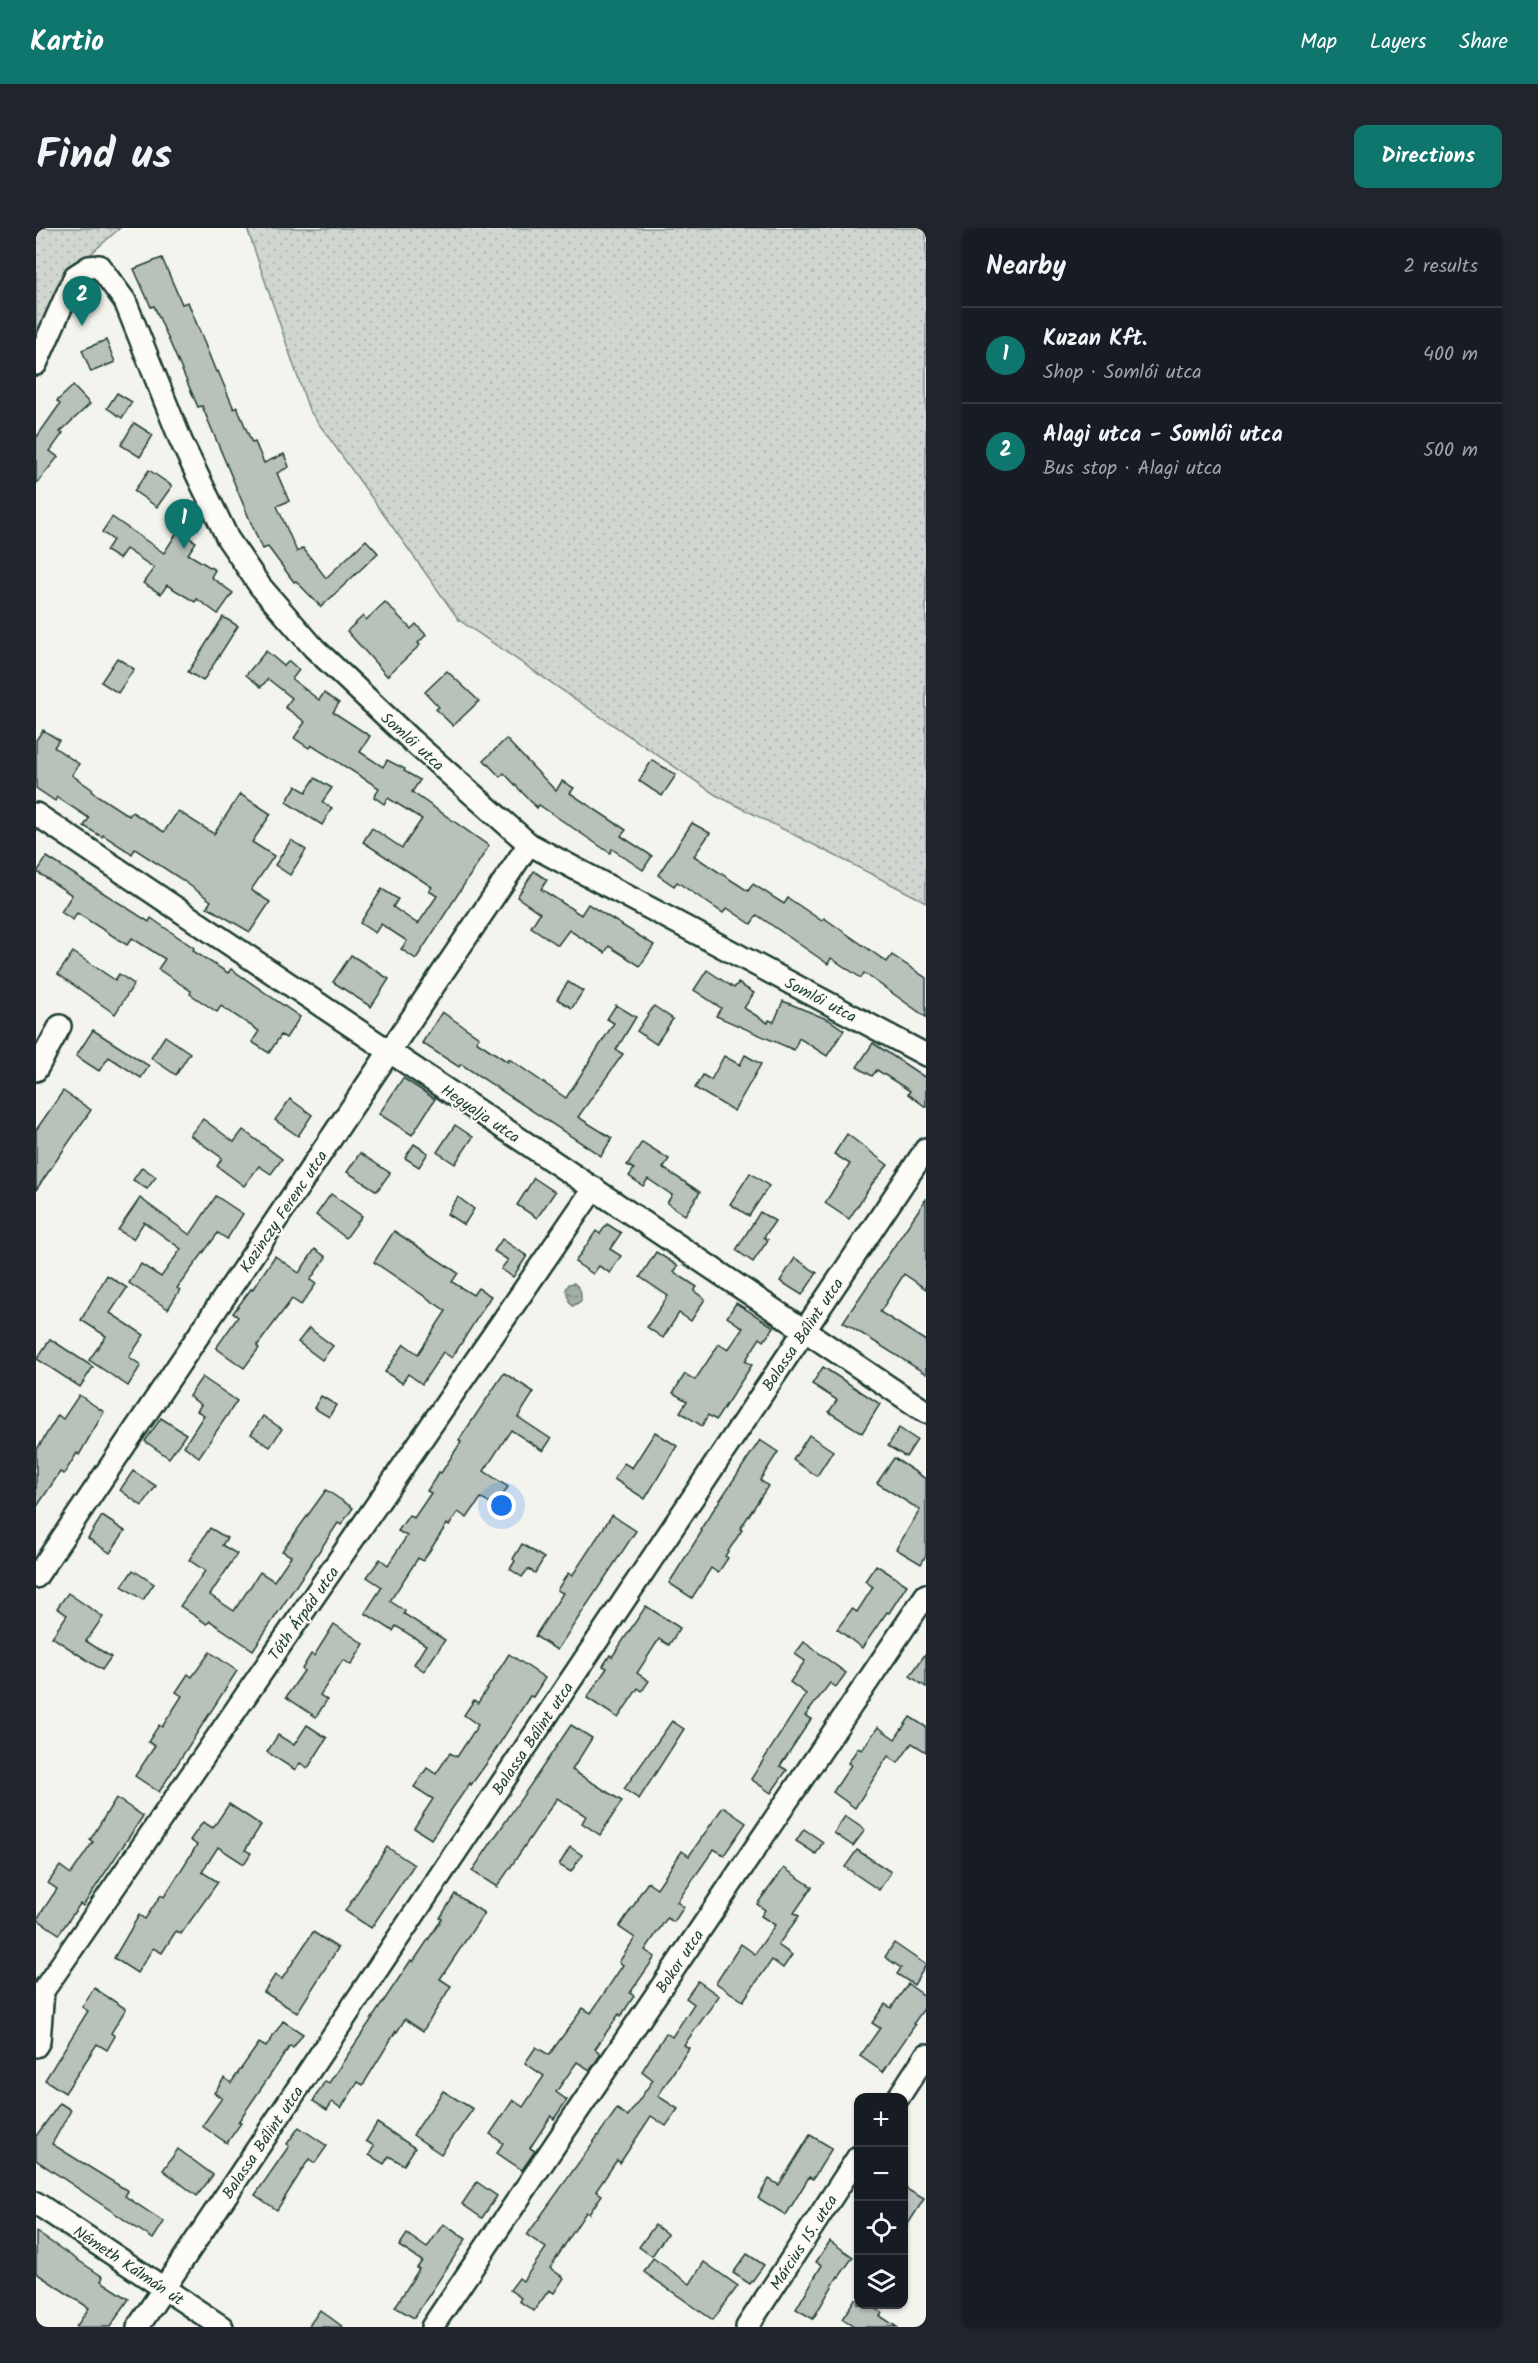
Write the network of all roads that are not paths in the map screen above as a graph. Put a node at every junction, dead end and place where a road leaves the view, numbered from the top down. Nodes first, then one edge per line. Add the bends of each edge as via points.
1 (36, 364) edge
2 (36, 814) edge
3 (529, 844) junction
4 (60, 1026) dead end
5 (390, 1052) junction
6 (926, 1055) edge
7 (36, 1070) edge
8 (926, 1149) edge
9 (594, 1188) junction
10 (804, 1331) junction
11 (926, 1412) edge
12 (36, 1577) edge
13 (926, 1595) edge
14 (36, 2046) edge
15 (926, 2055) edge
16 (901, 2093) edge
17 (854, 2163) edge
18 (36, 2203) edge
19 (165, 2289) junction
20 (138, 2327) edge
21 (222, 2327) edge
22 (432, 2327) edge
23 (747, 2327) edge

1 - 3 street, Somlói utca via 75,276 99,266 125,301 181,441 228,539 260,586 314,648
2 - 5 street, Hegyalja utca
3 - 5 street, Kazinczy Ferenc utca
3 - 6 street, Somlói utca
4 - 7 street
5 - 9 street, Hegyalja utca
5 - 12 street, Kazinczy Ferenc utca
8 - 10 street, Balassa Bálint utca
9 - 10 street, Hegyalja utca
9 - 14 street, Tóth Árpád utca via 43,1991
10 - 11 street, Hegyalja utca
10 - 19 street, Balassa Bálint utca
13 - 22 street, Bokor utca
15 - 16 street
17 - 23 street, Március 15. utca
18 - 19 street, Németh Kálmán út
19 - 20 street, Balassa Bálint utca
19 - 21 street, Németh Kálmán út

